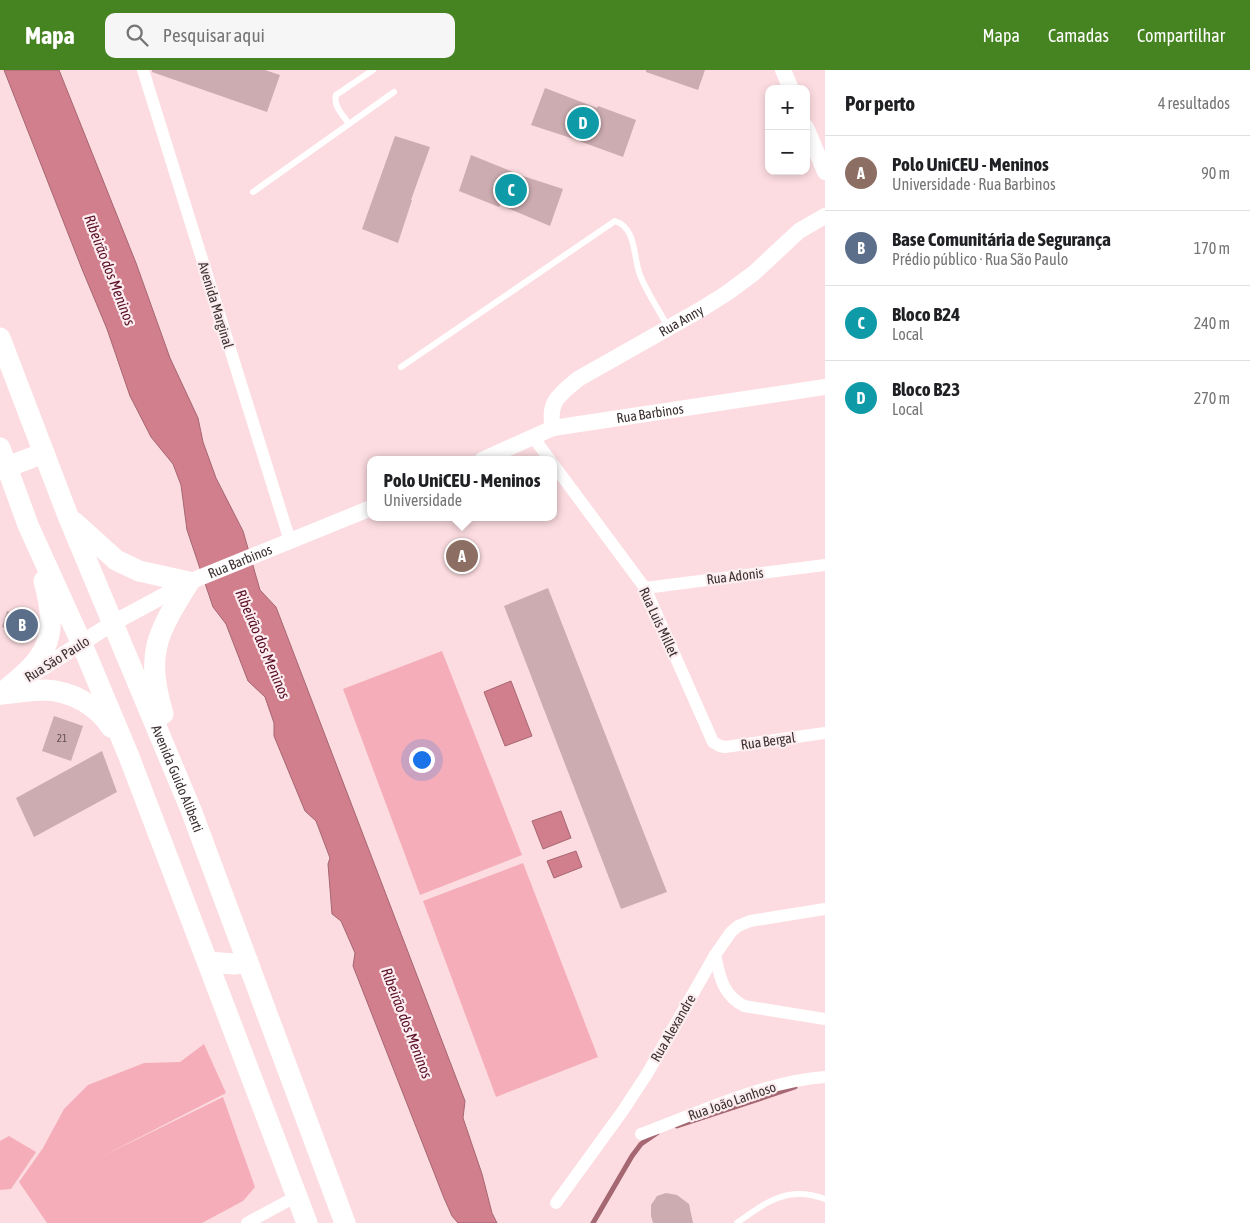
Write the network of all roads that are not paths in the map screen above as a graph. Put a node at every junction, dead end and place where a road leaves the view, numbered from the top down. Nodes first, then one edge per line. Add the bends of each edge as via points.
1 (143, 70) edge
2 (373, 70) edge
3 (783, 70) edge
4 (789, 85) edge
5 (394, 92) dead end
6 (349, 124) junction
7 (807, 130) edge
8 (825, 172) edge
9 (253, 192) dead end
10 (825, 216) edge
11 (668, 328) junction
12 (0, 338) edge
13 (401, 367) dead end
14 (825, 387) edge
15 (553, 428) junction
16 (533, 437) junction
17 (44, 454) junction
18 (491, 456) edge
19 (547, 456) edge
20 (4, 458) edge
21 (557, 469) edge
22 (367, 510) edge
23 (68, 516) junction
24 (28, 526) junction
25 (290, 541) junction
26 (825, 565) edge
27 (193, 580) junction
28 (645, 588) junction
29 (113, 623) junction
30 (82, 642) junction
31 (1, 694) edge
32 (825, 734) edge
33 (713, 742) joint
34 (128, 754) junction
35 (191, 810) junction
36 (825, 909) edge
37 (715, 955) junction
38 (208, 962) junction
39 (248, 962) junction
40 (825, 1019) edge
41 (825, 1077) edge
42 (641, 1134) dead end
43 (296, 1196) junction
44 (825, 1199) edge
45 (556, 1202) dead end
46 (248, 1223) edge
47 (307, 1223) edge
48 (345, 1223) edge
49 (737, 1223) edge

1 - 25 street, Avenida Marginal
2 - 6 lane via 334,98 335,105
3 - 4 street
5 - 6 lane
6 - 9 lane
7 - 8 street
10 - 11 street, Rua Anny via 799,231 727,293
11 - 13 lane via 639,274 630,235 622,224 615,222
11 - 15 street, Rua Anny via 578,379 562,392 551,410
12 - 17 main road, Avenida Guido Aliberti
14 - 15 street, Rua Barbinos
15 - 16 street, Rua Barbinos
16 - 18 street, Rua Barbinos
16 - 19 street
17 - 20 main road
17 - 23 main road, Avenida Guido Aliberti
20 - 24 main road
21 - 28 street, Rua Luis Millet
22 - 25 street, Rua Barbinos
23 - 27 main road via 116,560 139,571
23 - 29 main road, Avenida Guido Aliberti
24 - 30 main road
24 - 31 main road via 49,599 51,625 47,643 38,659
25 - 27 street, Rua Barbinos
26 - 28 street, Rua Adonis
27 - 29 street, Rua Barbinos
27 - 35 main road via 164,621 153,666 156,692
28 - 33 street, Rua Luis Millet
29 - 30 street, Rua São Paulo
29 - 35 main road, Avenida Guido Aliberti
30 - 31 street, Rua São Paulo
30 - 34 main road
31 - 34 main road via 45,690 88,702 105,717
32 - 33 street, Rua Bergal via 725,747
34 - 38 main road
35 - 39 main road, Avenida Guido Aliberti
36 - 37 street, Rua Alexandre via 750,921 731,932
37 - 40 street via 725,989 735,1002
37 - 45 street, Rua Alexandre via 647,1074
38 - 39 main road
38 - 43 main road
39 - 48 main road, Avenida Guido Aliberti
41 - 42 street, Rua João Lanhoso via 804,1078 762,1089
43 - 46 street
43 - 47 main road
44 - 49 lane via 811,1194 789,1194 764,1203

